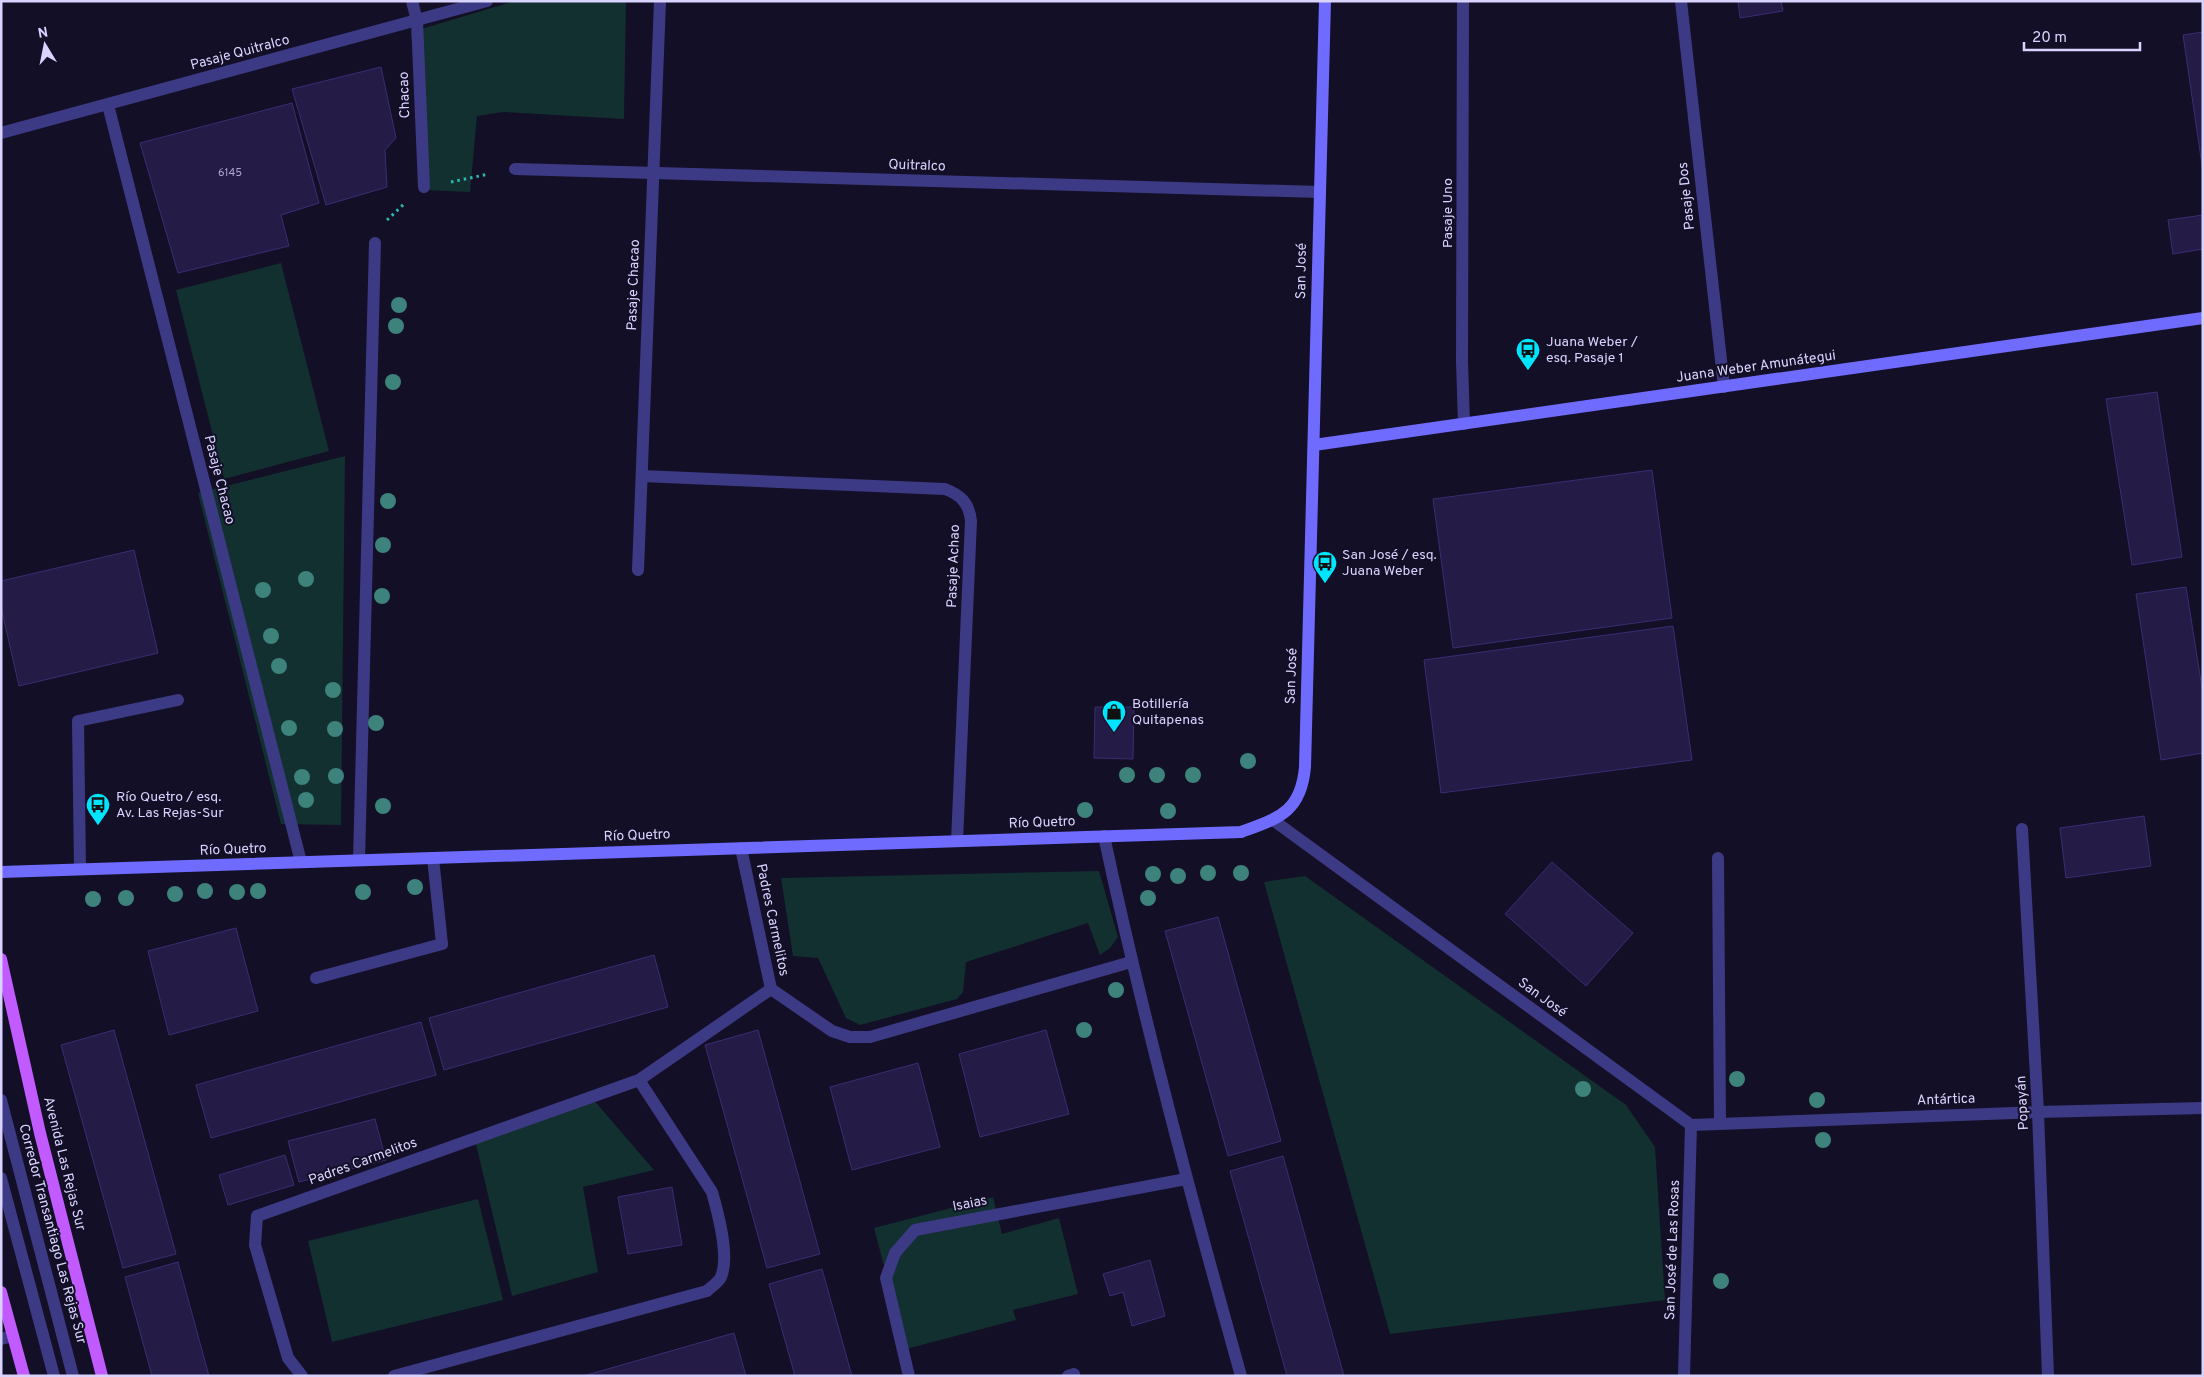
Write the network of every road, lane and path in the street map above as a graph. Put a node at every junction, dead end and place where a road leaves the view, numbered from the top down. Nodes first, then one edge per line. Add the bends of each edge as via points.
1 (412, 1) edge
2 (487, 1) edge
3 (660, 1) edge
4 (1325, 1) edge
5 (1463, 1) edge
6 (1681, 1) edge
7 (418, 21) junction
8 (108, 105) junction
9 (1, 133) edge
10 (514, 170) joint
11 (654, 173) junction
12 (424, 188) junction
13 (1319, 192) junction
14 (375, 243) joint
15 (2203, 318) edge
16 (1724, 387) junction
17 (1464, 424) junction
18 (1314, 445) junction
19 (642, 476) junction
20 (638, 570) dead end
21 (178, 700) dead end
22 (1273, 820) junction
23 (2022, 829) dead end
24 (1104, 836) junction
25 (957, 841) junction
26 (741, 848) junction
27 (433, 858) junction
28 (1718, 858) dead end
29 (359, 860) junction
30 (301, 862) junction
31 (80, 869) junction
32 (1, 872) edge
33 (1, 958) edge
34 (1131, 962) junction
35 (316, 978) dead end
36 (771, 989) junction
37 (639, 1080) junction
38 (1, 1100) edge
39 (2203, 1108) edge
40 (2038, 1112) junction
41 (1691, 1124) junction
42 (1720, 1124) junction
43 (1, 1178) edge
44 (1186, 1179) junction
45 (1, 1292) edge
46 (7, 1337) edge
47 (24, 1376) edge
48 (54, 1376) edge
49 (74, 1376) edge
50 (102, 1376) edge
51 (302, 1376) edge
52 (394, 1376) edge
53 (909, 1376) edge
54 (1241, 1376) edge
55 (1684, 1376) edge
56 (2048, 1376) edge

1 - 7 street, Chacao
2 - 7 street, Pasaje Quitralco
3 - 11 street, Pasaje Chacao
4 - 13 street, San José
5 - 17 street, Pasaje Uno
6 - 16 street, Pasaje Dos
7 - 8 street, Pasaje Quitralco
7 - 12 street, Chacao
8 - 9 street, Pasaje Quitralco
8 - 30 street, Pasaje Chacao
10 - 11 street, Quitralco
10 - 12 path
11 - 13 street, Quitralco
11 - 19 street, Pasaje Chacao
12 - 14 path via 387,218
13 - 18 street, San José
14 - 29 street
15 - 16 street, Juana Weber Amunátegui
16 - 17 street, Juana Weber Amunátegui
17 - 18 street, Juana Weber Amunátegui
18 - 22 street, San José via 1303,783 1298,798
19 - 20 street, Pasaje Chacao
19 - 25 street, Pasaje Achao via 945,489 964,500 970,509 971,521
21 - 31 street via 78,721
22 - 24 street, Río Quetro via 1241,832
22 - 41 street, San José
23 - 40 street, Popayán
24 - 25 street, Río Quetro
24 - 34 street
25 - 26 street, Río Quetro
26 - 27 street, Río Quetro
26 - 36 street, Padres Carmelitos
27 - 29 street, Río Quetro
27 - 35 street via 442,944
28 - 42 street
29 - 30 street, Río Quetro
30 - 31 street, Río Quetro
31 - 32 street, Río Quetro
33 - 50 main road, Avenida Las Rejas Sur via 40,1133
34 - 36 street via 870,1037 850,1037 832,1031
34 - 44 street
36 - 37 street, Padres Carmelitos
37 - 51 street, Padres Carmelitos via 257,1216 255,1245 288,1358
37 - 52 street via 712,1192 725,1260 721,1279 707,1291
38 - 49 street, Corredor Transantiago Las Rejas Sur
39 - 40 street, Antártica
40 - 42 street, Antártica
40 - 56 street, Popayán
41 - 42 street, Antártica
41 - 55 street, San José de Las Rosas
43 - 48 street
44 - 53 street, Isaias via 915,1230 895,1252 886,1278
44 - 54 street
45 - 46 main road
46 - 47 main road

